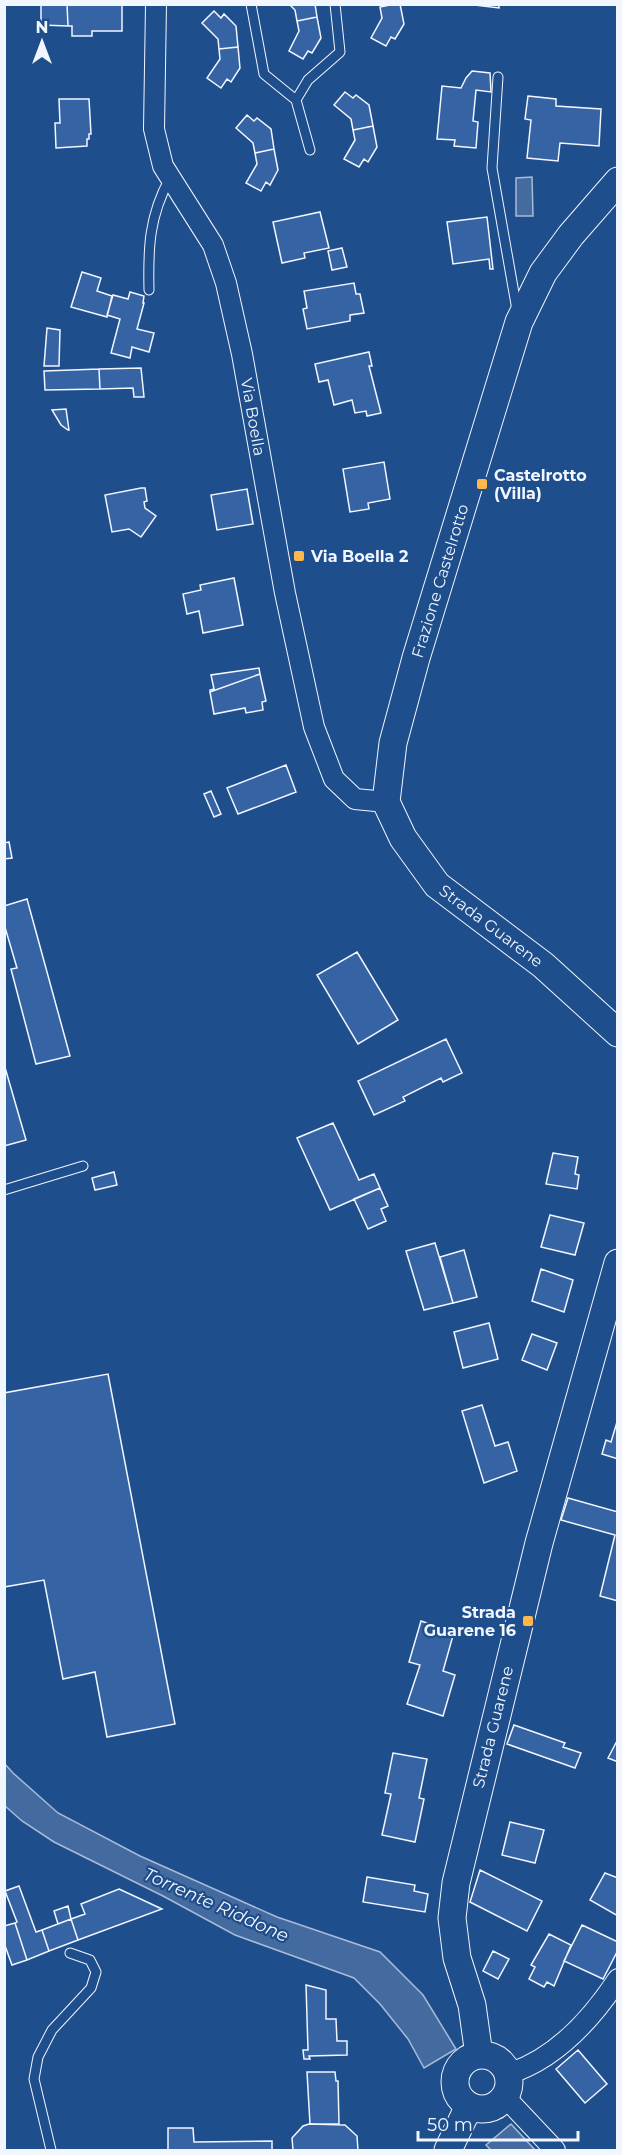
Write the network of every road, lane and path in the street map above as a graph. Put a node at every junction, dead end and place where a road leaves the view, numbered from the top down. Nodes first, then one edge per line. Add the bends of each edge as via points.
1 (156, 4) edge
2 (252, 4) edge
3 (336, 4) edge
4 (498, 77) dead end
5 (296, 100) junction
6 (310, 150) dead end
7 (170, 178) junction
8 (618, 181) edge
9 (149, 290) dead end
10 (519, 322) junction
11 (387, 802) junction
12 (618, 1033) edge
13 (83, 1166) dead end
14 (4, 1190) edge
15 (618, 1263) edge
16 (70, 1953) dead end
17 (618, 1979) edge
18 (479, 2055) junction
19 (507, 2085) junction
20 (469, 2106) junction
21 (51, 2151) edge
22 (448, 2151) edge
23 (555, 2151) edge

1 - 7 street, Via Boella via 154,129
2 - 5 lane via 264,74
3 - 5 lane via 340,52 308,81
4 - 10 lane via 492,168
5 - 6 lane
7 - 9 lane via 152,223
7 - 11 street, Via Boella via 213,245 226,283 314,727 334,779 355,800
8 - 10 main road, Frazione Castelrotto via 543,273
10 - 11 main road, Frazione Castelrotto via 416,657 393,743
11 - 12 main road, Strada Guarene via 403,838 437,885 543,964
13 - 14 lane
15 - 18 main road, Strada Guarene via 539,1543 456,1883 452,1918 457,1958 472,2005
16 - 21 lane via 90,1960 96,1972 91,1988 52,2030 38,2057 34,2079
17 - 19 street via 600,2006 569,2039
18 - 19 main road via 497,2059
18 - 20 main road via 464,2062 455,2077 458,2094
19 - 20 main road via 500,2103 485,2109
19 - 23 street
20 - 22 main road

